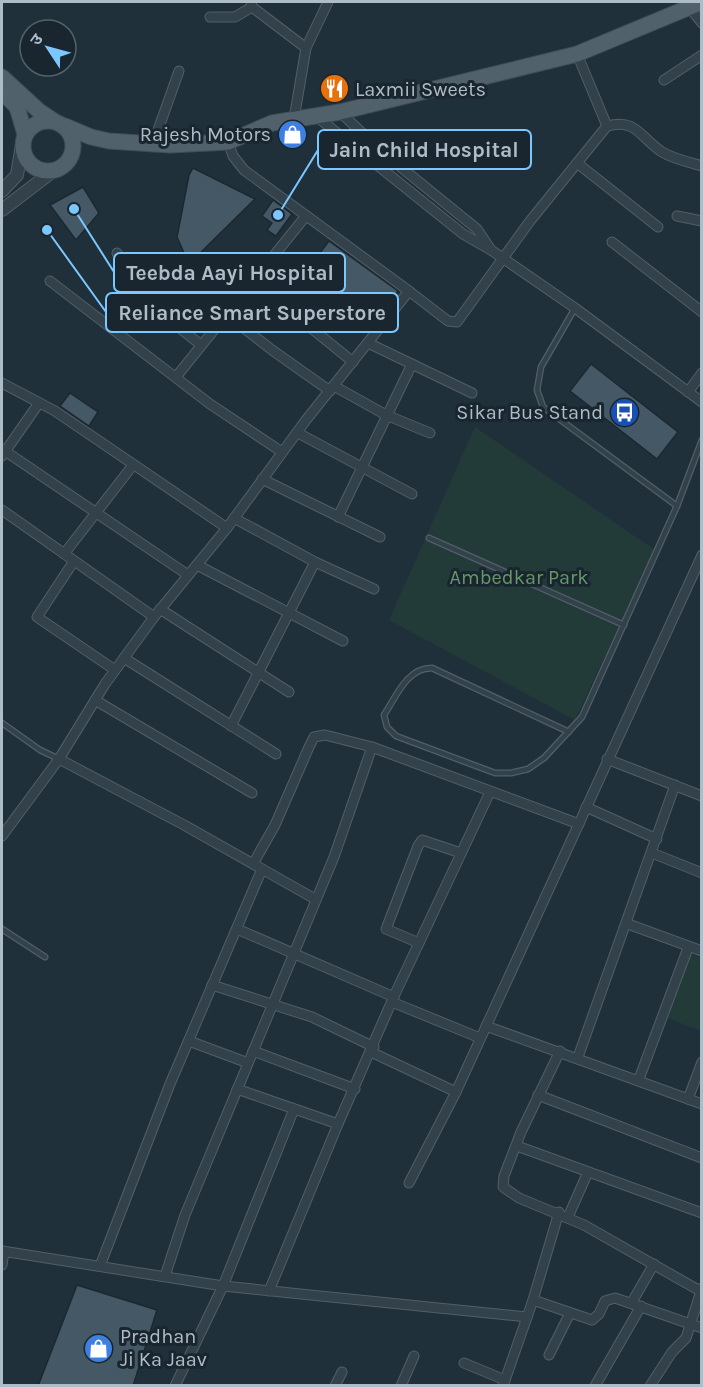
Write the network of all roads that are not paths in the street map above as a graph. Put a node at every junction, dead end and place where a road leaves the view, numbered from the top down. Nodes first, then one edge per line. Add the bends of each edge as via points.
1 (328, 2) edge
2 (252, 4) edge
3 (696, 5) edge
4 (210, 17) dead end
5 (702, 23) edge
6 (306, 48) junction
7 (576, 54) junction
8 (702, 54) edge
9 (179, 71) dead end
10 (2, 77) edge
11 (664, 80) dead end
12 (2, 92) edge
13 (340, 112) junction
14 (316, 116) junction
15 (294, 119) junction
16 (60, 124) junction
17 (607, 126) junction
18 (24, 139) junction
19 (109, 141) junction
20 (228, 142) junction
21 (153, 144) junction
22 (71, 158) junction
23 (577, 163) junction
24 (702, 166) edge
25 (53, 171) junction
26 (2, 192) edge
27 (2, 210) edge
28 (677, 216) dead end
29 (305, 217) junction
30 (702, 221) edge
31 (658, 227) dead end
32 (612, 242) dead end
33 (491, 250) junction
34 (117, 253) dead end
35 (503, 259) junction
36 (252, 280) junction
37 (50, 281) dead end
38 (409, 291) junction
39 (575, 308) junction
40 (702, 312) edge
41 (226, 314) junction
42 (368, 343) junction
43 (201, 345) junction
44 (353, 362) junction
45 (412, 364) junction
46 (702, 373) edge
47 (176, 377) junction
48 (2, 383) edge
49 (332, 389) junction
50 (688, 392) junction
51 (472, 393) dead end
52 (702, 402) edge
53 (39, 403) junction
54 (386, 415) junction
55 (298, 433) junction
56 (430, 433) dead end
57 (702, 440) edge
58 (3, 452) edge
59 (282, 452) junction
60 (133, 465) junction
61 (360, 466) junction
62 (262, 479) junction
63 (412, 494) dead end
64 (677, 506) junction
65 (2, 510) edge
66 (97, 513) junction
67 (338, 516) junction
68 (234, 518) junction
69 (227, 528) junction
70 (380, 537) dead end
71 (429, 538) dead end
72 (64, 554) junction
73 (702, 555) edge
74 (74, 561) junction
75 (315, 562) junction
76 (196, 565) junction
77 (188, 575) junction
78 (374, 589) dead end
79 (157, 613) junction
80 (289, 615) junction
81 (624, 625) junction
82 (344, 641) dead end
83 (124, 658) junction
84 (115, 670) junction
85 (259, 673) junction
86 (289, 692) dead end
87 (95, 700) junction
88 (2, 723) edge
89 (231, 726) junction
90 (569, 732) junction
91 (372, 747) junction
92 (276, 754) dead end
93 (59, 759) junction
94 (607, 759) junction
95 (675, 786) junction
96 (490, 792) junction
97 (252, 793) dead end
98 (702, 796) edge
99 (586, 807) junction
100 (579, 824) junction
101 (2, 836) edge
102 (657, 839) junction
103 (461, 853) junction
104 (652, 853) junction
105 (258, 867) junction
106 (702, 873) edge
107 (315, 899) junction
108 (627, 924) junction
109 (237, 928) junction
110 (2, 929) edge
111 (418, 943) junction
112 (688, 948) junction
113 (702, 951) edge
114 (292, 955) junction
115 (45, 957) dead end
116 (213, 985) junction
117 (393, 1000) junction
118 (272, 1005) junction
119 (486, 1026) junction
120 (480, 1038) junction
121 (189, 1041) junction
122 (373, 1049) junction
123 (253, 1051) junction
124 (560, 1051) junction
125 (578, 1057) junction
126 (702, 1062) edge
127 (248, 1063) junction
128 (639, 1079) junction
129 (237, 1089) junction
130 (355, 1089) junction
131 (456, 1092) junction
132 (538, 1095) junction
133 (688, 1098) junction
134 (702, 1104) edge
135 (294, 1109) junction
136 (338, 1124) junction
137 (517, 1146) junction
138 (702, 1158) edge
139 (588, 1172) junction
140 (409, 1184) dead end
141 (702, 1213) edge
142 (563, 1215) junction
143 (3, 1252) edge
144 (654, 1264) junction
145 (2, 1265) edge
146 (99, 1266) junction
147 (165, 1276) junction
148 (223, 1286) junction
149 (701, 1290) edge
150 (268, 1291) junction
151 (533, 1300) junction
152 (637, 1304) junction
153 (570, 1313) junction
154 (527, 1317) junction
155 (690, 1326) junction
156 (702, 1328) edge
157 (549, 1355) dead end
158 (414, 1356) dead end
159 (464, 1362) dead end
160 (342, 1372) dead end
161 (504, 1383) edge
162 (175, 1386) edge
163 (335, 1386) edge
164 (401, 1386) edge
165 (595, 1386) edge
166 (650, 1386) edge

1 - 6 street
2 - 4 street via 235,17
2 - 6 street
3 - 5 street
3 - 7 main road
6 - 15 street
7 - 13 main road
7 - 17 street
8 - 11 street
9 - 21 street
10 - 16 main road via 39,111
12 - 18 main road via 17,107
13 - 14 main road
13 - 33 street via 477,230
14 - 15 main road
14 - 33 street via 463,234
15 - 20 main road via 272,123
16 - 18 main road via 43,121 33,125
16 - 19 main road via 91,138
16 - 22 main road via 72,136
17 - 23 street
17 - 24 street via 629,124 662,151
18 - 25 main road via 24,156 31,165 41,171
18 - 26 street via 17,175
19 - 21 main road
19 - 22 main road via 92,145
20 - 21 main road
20 - 29 street via 244,170
22 - 25 main road
23 - 31 street
23 - 35 street
25 - 27 street
28 - 30 street
29 - 36 street
29 - 38 street
32 - 40 street
33 - 35 street
34 - 43 street via 147,301
35 - 38 street via 453,324
35 - 39 street
36 - 41 street
36 - 44 street
37 - 47 street
38 - 42 street
39 - 50 street
39 - 64 lane via 541,367 537,390 543,407
41 - 43 street
41 - 49 street
42 - 44 street
42 - 45 street
43 - 47 street
44 - 49 street
45 - 51 street
45 - 54 street
46 - 50 street
47 - 59 street
48 - 53 street
49 - 54 street
49 - 55 street
50 - 52 street
53 - 58 street
53 - 60 street
54 - 56 street
54 - 61 street
55 - 59 street
55 - 61 street
57 - 64 lane
58 - 66 street
59 - 62 street
60 - 66 street
60 - 69 street
61 - 63 street
61 - 67 street
62 - 67 street
62 - 68 street
64 - 81 lane
65 - 72 street
66 - 72 street
66 - 77 street
67 - 70 street
68 - 69 street
68 - 75 street
69 - 76 street
71 - 81 lane
72 - 74 street
73 - 94 street
74 - 79 street
74 - 84 street via 37,617
75 - 78 street
75 - 80 street
76 - 77 street
76 - 80 street
77 - 79 street
79 - 83 street
79 - 85 street
80 - 82 street
80 - 85 street
81 - 90 lane via 582,717
83 - 84 street
83 - 89 street
84 - 87 street
85 - 86 street
85 - 89 street
87 - 93 street
87 - 97 street
88 - 93 lane via 34,747
89 - 92 street
90 - 90 lane via 528,769 495,773 396,736 387,727 384,715 410,676 420,668 432,668
91 - 96 street
91 - 105 street via 325,735 314,737
91 - 107 street via 334,857
93 - 101 street
93 - 105 street
94 - 95 street
94 - 99 street
95 - 98 street
95 - 102 street
96 - 100 street
96 - 103 street
99 - 100 street
99 - 102 street
100 - 119 street
102 - 104 street
103 - 111 street
103 - 111 street via 429,841 422,840 418,846 386,929
104 - 106 street
104 - 108 street
105 - 107 street
105 - 109 street
107 - 114 street
108 - 112 street
108 - 125 street
109 - 114 street
109 - 116 street
110 - 115 lane
111 - 117 street
112 - 113 street
112 - 128 street
114 - 117 street
114 - 118 street
116 - 118 street
116 - 121 street
117 - 120 street
117 - 122 street
118 - 122 street via 312,1017
118 - 123 street
119 - 120 street
119 - 124 street
120 - 131 street
121 - 127 street
121 - 146 street
122 - 130 street
122 - 131 street
123 - 127 street
123 - 130 street
124 - 125 street
124 - 132 street
125 - 128 street
126 - 133 street
127 - 129 street
128 - 133 street
129 - 135 street
129 - 147 street via 185,1215
130 - 136 street
131 - 140 street
132 - 137 street
132 - 138 street
133 - 134 street
135 - 136 street
135 - 148 street
136 - 150 street
137 - 139 street
137 - 142 street via 503,1187 519,1198
139 - 141 street
139 - 142 street
142 - 144 street
142 - 151 street
143 - 145 street
143 - 146 street
144 - 149 street
144 - 152 street
146 - 147 street
147 - 148 street
148 - 150 street
148 - 162 street
149 - 155 street
150 - 154 street
151 - 153 street
151 - 154 street
152 - 153 street via 609,1298 592,1320
152 - 155 street
152 - 165 street
153 - 157 street
154 - 161 street
155 - 156 street
155 - 166 street via 686,1338
158 - 164 street
159 - 161 street
160 - 163 street

